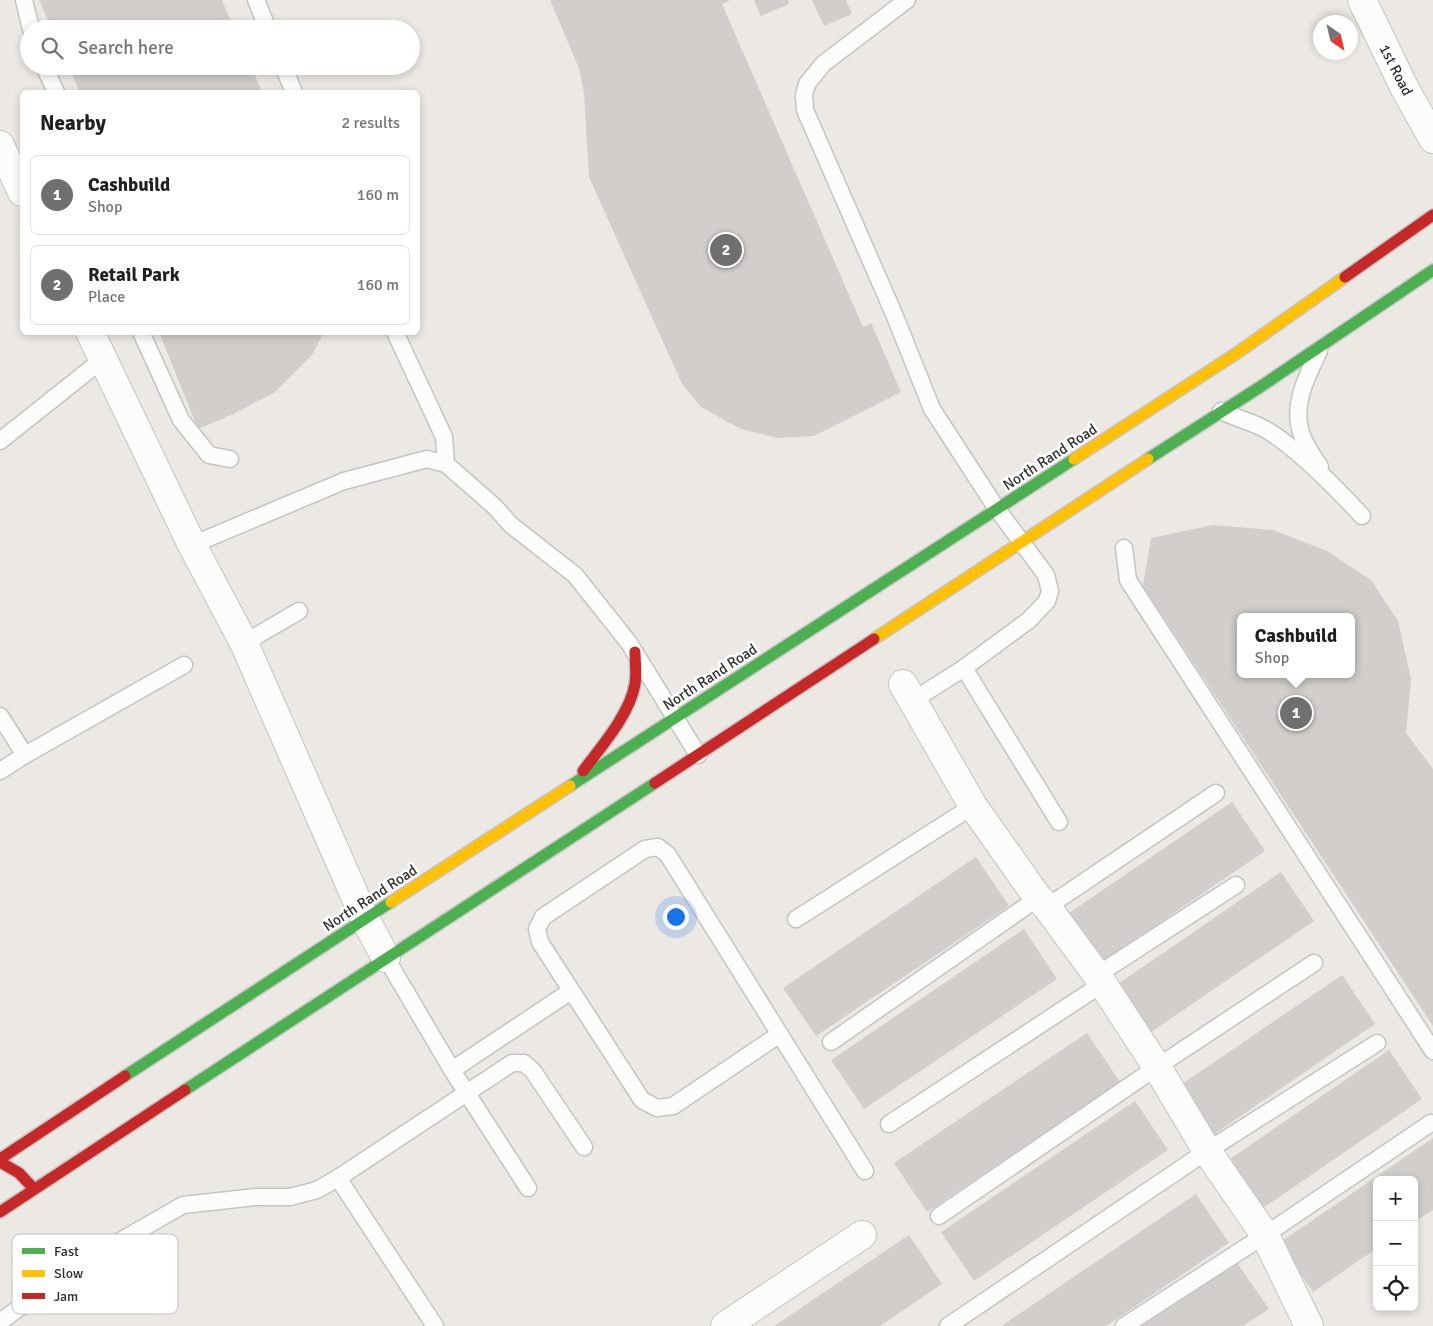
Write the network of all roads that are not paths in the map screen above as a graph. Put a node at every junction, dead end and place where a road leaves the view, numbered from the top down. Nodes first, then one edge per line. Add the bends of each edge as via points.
1 (24, 0) edge
2 (256, 0) edge
3 (907, 0) edge
4 (1362, 0) edge
5 (29, 20) edge
6 (264, 20) edge
7 (48, 75) edge
8 (287, 75) edge
9 (55, 90) edge
10 (293, 90) edge
11 (1433, 138) edge
12 (0, 145) edge
13 (20, 188) edge
14 (1433, 215) edge
15 (1433, 270) edge
16 (91, 335) edge
17 (143, 335) edge
18 (396, 335) edge
19 (1323, 344) junction
20 (103, 359) junction
21 (1221, 412) junction
22 (0, 441) edge
23 (230, 459) dead end
24 (446, 464) junction
25 (1328, 482) junction
26 (997, 509) junction
27 (1362, 516) dead end
28 (1021, 541) junction
29 (192, 545) junction
30 (1124, 548) dead end
31 (299, 611) dead end
32 (244, 643) junction
33 (635, 652) junction
34 (184, 665) dead end
35 (964, 668) junction
36 (908, 692) joint
37 (0, 716) edge
38 (675, 717) junction
39 (25, 755) junction
40 (698, 756) junction
41 (0, 771) edge
42 (575, 782) junction
43 (1216, 793) dead end
44 (973, 806) junction
45 (1059, 822) dead end
46 (1236, 885) dead end
47 (1042, 902) junction
48 (364, 919) junction
49 (796, 919) dead end
50 (386, 958) junction
51 (1314, 963) dead end
52 (1100, 979) junction
53 (571, 991) junction
54 (780, 1034) junction
55 (831, 1042) dead end
56 (1377, 1043) dead end
57 (1433, 1051) edge
58 (1157, 1067) junction
59 (452, 1070) junction
60 (467, 1094) junction
61 (1431, 1123) dead end
62 (889, 1124) dead end
63 (584, 1147) dead end
64 (1208, 1151) junction
65 (0, 1161) edge
66 (865, 1171) dead end
67 (338, 1178) junction
68 (528, 1188) dead end
69 (34, 1190) junction
70 (0, 1212) edge
71 (939, 1216) dead end
72 (132, 1234) edge
73 (862, 1235) dead end
74 (1265, 1235) junction
75 (12, 1313) edge
76 (0, 1322) edge
77 (435, 1326) edge
78 (725, 1326) edge
79 (948, 1326) edge
80 (1124, 1326) edge
81 (1309, 1326) edge

1 - 5 lane
2 - 6 lane
3 - 26 lane via 822,64 807,84 804,110 894,314 932,410
4 - 11 street, 1st Road
7 - 9 lane
8 - 10 lane
12 - 13 street
14 - 26 main road, North Rand Road via 1237,353
15 - 19 main road
16 - 20 street
17 - 23 lane via 181,420 209,455
18 - 24 lane via 444,437
19 - 21 main road
19 - 25 lane via 1306,379 1298,420
20 - 22 lane
20 - 29 street
21 - 25 lane via 1261,427 1277,437
21 - 28 main road
24 - 29 lane via 427,459 344,481
24 - 33 lane via 496,506 511,525 575,575
25 - 27 lane
26 - 28 lane
26 - 38 main road, North Rand Road
28 - 35 lane via 1046,574 1050,591 1047,601 1029,620
28 - 40 main road
29 - 32 street
30 - 57 lane via 1128,580
31 - 32 lane
32 - 48 street
33 - 38 lane
33 - 42 main road via 635,685 624,712
34 - 39 lane
35 - 36 lane
35 - 45 lane
36 - 44 street
37 - 39 lane
38 - 40 lane
38 - 42 main road, North Rand Road
39 - 41 lane
40 - 50 main road
42 - 48 main road, North Rand Road
43 - 47 lane
44 - 47 street
44 - 49 lane
46 - 52 lane
47 - 52 street
47 - 55 lane
48 - 50 street
48 - 65 main road, North Rand Road
50 - 59 lane
50 - 69 main road
51 - 58 lane
52 - 58 street
52 - 62 lane
53 - 54 lane via 642,1100 656,1108 673,1106
53 - 54 lane via 540,942 537,928 543,916 645,849 658,847 668,856
53 - 59 lane
54 - 66 lane
56 - 64 lane
58 - 64 street
58 - 71 lane
59 - 60 lane
60 - 63 lane via 512,1063 524,1063 533,1071
60 - 67 lane
60 - 68 lane
61 - 74 lane
64 - 74 street
64 - 79 lane
65 - 69 main road via 19,1172
67 - 72 lane via 317,1190 290,1197 256,1197 183,1205
67 - 77 lane
69 - 70 main road
73 - 78 street
74 - 80 lane
74 - 81 street
75 - 76 lane

